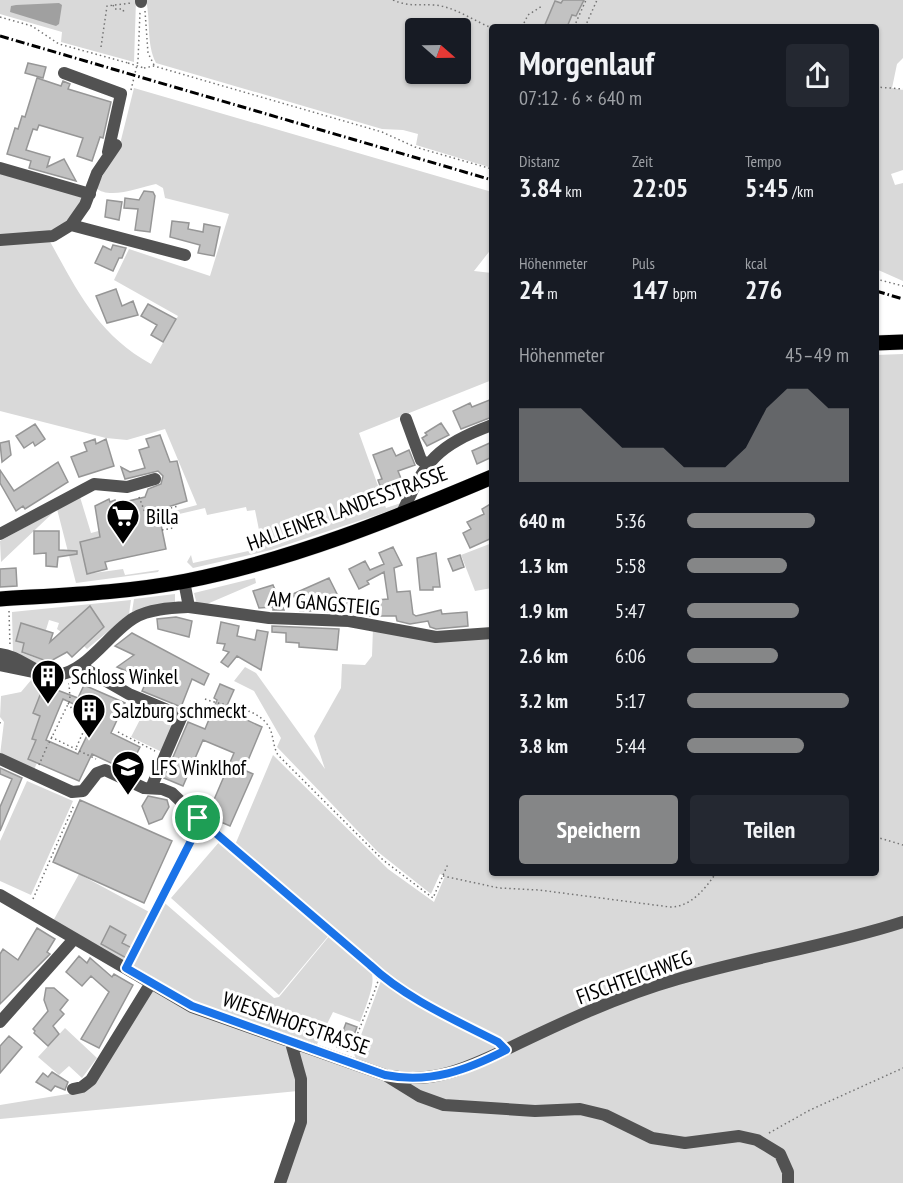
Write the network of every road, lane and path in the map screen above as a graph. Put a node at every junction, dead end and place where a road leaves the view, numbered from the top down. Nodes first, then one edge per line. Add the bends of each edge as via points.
1 (393, 0) edge
2 (586, 0) edge
3 (597, 0) edge
4 (141, 1) edge
5 (113, 5) junction
6 (542, 6) dead end
7 (124, 13) dead end
8 (0, 17) edge
9 (524, 24) edge
10 (575, 24) edge
11 (586, 24) edge
12 (489, 27) edge
13 (101, 47) dead end
14 (154, 66) junction
15 (64, 73) dead end
16 (879, 87) edge
17 (903, 89) edge
18 (131, 90) dead end
19 (116, 145) dead end
20 (109, 157) junction
21 (0, 168) edge
22 (489, 168) edge
23 (90, 194) junction
24 (70, 225) junction
25 (0, 240) edge
26 (185, 255) dead end
27 (879, 280) edge
28 (903, 286) edge
29 (903, 342) edge
30 (879, 343) edge
31 (406, 419) dead end
32 (489, 426) edge
33 (427, 464) junction
34 (489, 478) edge
35 (155, 479) dead end
36 (136, 484) junction
37 (178, 506) dead end
38 (402, 513) junction
39 (173, 528) dead end
40 (162, 531) dead end
41 (0, 534) edge
42 (184, 581) junction
43 (4, 605) edge
44 (189, 607) junction
45 (489, 633) edge
46 (5, 655) edge
47 (0, 665) edge
48 (80, 666) junction
49 (45, 673) junction
50 (68, 673) junction
51 (205, 699) dead end
52 (69, 700) junction
53 (118, 732) dead end
54 (51, 738) junction
55 (75, 749) junction
56 (165, 756) junction
57 (0, 759) edge
58 (101, 770) junction
59 (35, 775) junction
60 (151, 788) junction
61 (77, 792) junction
62 (198, 818) junction
63 (879, 838) edge
64 (903, 845) edge
65 (448, 864) dead end
66 (443, 876) junction
67 (713, 876) edge
68 (0, 895) edge
69 (27, 912) junction
70 (903, 922) edge
71 (74, 939) junction
72 (126, 968) junction
73 (378, 974) junction
74 (151, 983) junction
75 (0, 1022) edge
76 (291, 1043) junction
77 (506, 1050) junction
78 (347, 1061) junction
79 (903, 1068) edge
80 (385, 1075) junction
81 (73, 1089) dead end
82 (758, 1140) junction
83 (280, 1183) edge
84 (788, 1183) edge

1 - 12 path via 406,6 435,5 454,10
2 - 10 path
3 - 11 path
4 - 5 path
4 - 14 path via 148,53
4 - 18 path via 138,61
5 - 7 path
5 - 13 path via 107,6
6 - 9 path via 528,15
8 - 14 path, bridge via 32,27 59,44 144,68
14 - 22 path via 382,132 415,147
15 - 20 street via 121,94
16 - 17 path
19 - 20 street
20 - 23 street
21 - 23 street
23 - 24 street
24 - 25 street via 52,236
24 - 26 street
27 - 28 path
29 - 30 main road
31 - 33 street via 421,460
32 - 33 street via 442,448
33 - 38 street
34 - 38 main road, HALLEINER LANDESSTRASSE
35 - 36 street
36 - 37 path via 146,515
36 - 41 street via 94,484
38 - 42 main road, HALLEINER LANDESSTRASSE via 317,546
39 - 40 path
42 - 43 main road, HALLEINER LANDESSTRASSE
42 - 44 street
43 - 46 path
44 - 45 street, AM GANGSTEIG via 268,618 349,621 436,637
44 - 48 street, AM GANGSTEIG via 134,618
46 - 49 street
47 - 49 street
48 - 50 street, AM GANGSTEIG
48 - 56 street via 129,694 182,717
49 - 50 street
50 - 52 path
51 - 66 path via 253,713 267,724 278,755 383,860 433,898
52 - 54 path
52 - 55 path via 85,728
53 - 56 path
54 - 55 path
54 - 59 path
55 - 58 path via 97,759
56 - 60 street
57 - 59 street
58 - 60 street
58 - 61 street via 88,787
59 - 61 street
60 - 62 street via 172,794
61 - 69 path
62 - 72 path via 198,827
62 - 73 path
63 - 64 path
65 - 66 path
66 - 67 path via 499,888 682,907
68 - 69 street, WIESENHOFSTRASSE
69 - 71 street, WIESENHOFSTRASSE
70 - 77 street, FISCHTEICHWEG via 830,944 677,979 597,1008
71 - 72 street, WIESENHOFSTRASSE
71 - 75 street
72 - 74 street, WIESENHOFSTRASSE
73 - 77 path
73 - 78 path
74 - 76 street, WIESENHOFSTRASSE via 192,1006
74 - 81 street via 92,1080
76 - 78 street, WIESENHOFSTRASSE
76 - 83 street via 301,1079 301,1122
77 - 80 street, FISCHTEICHWEG via 446,1075 406,1079
78 - 80 street, WIESENHOFSTRASSE
79 - 82 path via 810,1110
80 - 82 street, WIESENHOFSTRASSE via 419,1096 444,1105 535,1111 580,1109 605,1115 652,1138 685,1143 739,1136
82 - 84 street via 780,1154

